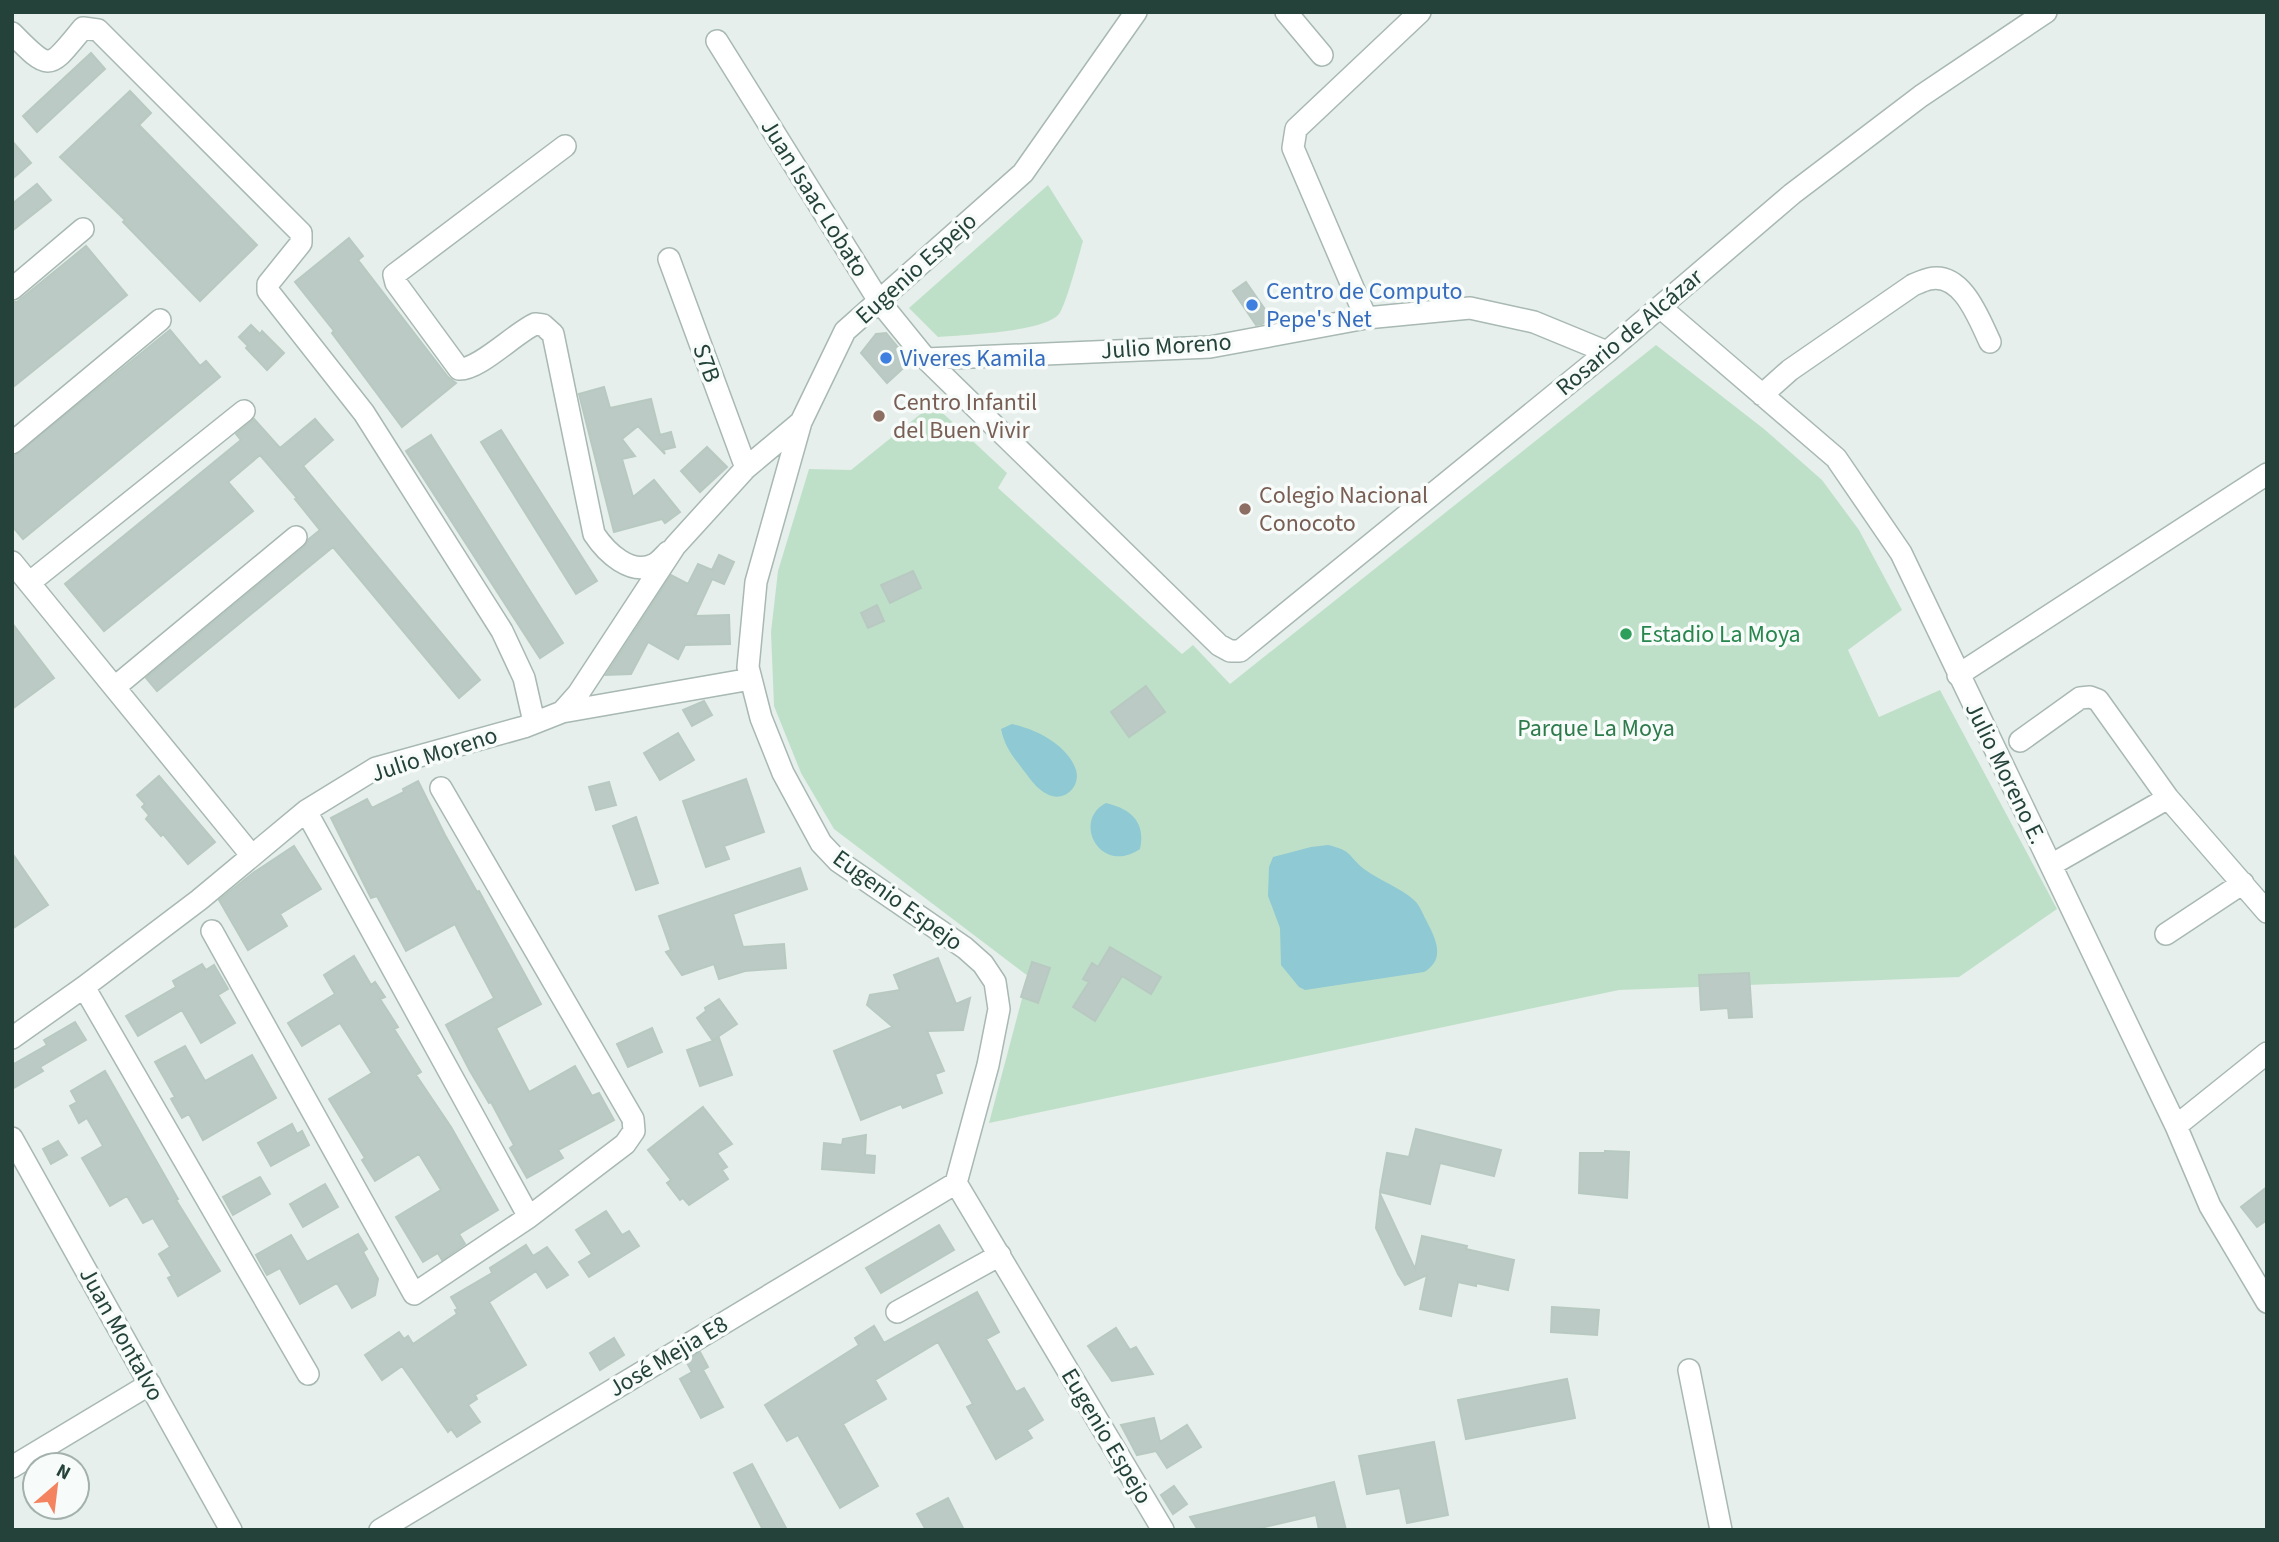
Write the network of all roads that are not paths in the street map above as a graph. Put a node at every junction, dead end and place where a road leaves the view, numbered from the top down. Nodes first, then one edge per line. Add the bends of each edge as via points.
1 (1136, 12) edge
2 (1286, 12) edge
3 (1420, 12) edge
4 (2046, 12) edge
5 (12, 33) edge
6 (717, 41) dead end
7 (1322, 55) dead end
8 (565, 146) dead end
9 (83, 229) dead end
10 (669, 258) dead end
11 (12, 289) edge
12 (879, 300) junction
13 (1660, 307) junction
14 (1366, 318) junction
15 (160, 320) dead end
16 (1990, 342) dead end
17 (1607, 352) junction
18 (926, 359) junction
19 (1762, 395) junction
20 (244, 411) dead end
21 (801, 422) junction
22 (12, 443) edge
23 (746, 468) junction
24 (2267, 474) edge
25 (296, 537) dead end
26 (675, 546) junction
27 (12, 562) edge
28 (29, 583) junction
29 (1219, 645) joint
30 (1958, 675) junction
31 (751, 679) junction
32 (115, 687) junction
33 (562, 712) junction
34 (534, 723) junction
35 (2020, 741) dead end
36 (441, 788) dead end
37 (2168, 798) junction
38 (306, 811) junction
39 (252, 856) junction
40 (2051, 865) junction
41 (2243, 883) junction
42 (2267, 912) edge
43 (212, 931) dead end
44 (2166, 934) dead end
45 (84, 987) junction
46 (12, 1038) edge
47 (2267, 1053) edge
48 (2176, 1126) junction
49 (12, 1138) edge
50 (956, 1183) junction
51 (529, 1217) junction
52 (999, 1255) junction
53 (2267, 1302) edge
54 (897, 1312) dead end
55 (1689, 1370) dead end
56 (308, 1374) dead end
57 (150, 1384) junction
58 (12, 1466) edge
59 (231, 1530) edge
60 (380, 1530) edge
61 (1163, 1530) edge
62 (1721, 1530) edge

1 - 12 street, Eugenio Espejo via 1023,173
2 - 7 street
3 - 14 street via 1294,135 1293,148
4 - 13 street, Rosario de Alcázar via 1921,96 1803,186
5 - 34 street via 38,60 48,62 58,58 83,28 98,30 301,233 301,243 268,284 268,291 364,413 502,631 524,678
6 - 12 street, Juan Isaac Lobato
8 - 26 street via 394,275 396,283 459,369 477,363 535,324 549,329 594,534 630,567 655,564
9 - 11 street
10 - 23 street, S7B
12 - 18 street, Juan Isaac Lobato
12 - 21 street, Eugenio Espejo via 845,331
13 - 17 street, Rosario de Alcázar
13 - 19 street, Julio Moreno E.
14 - 17 street, Julio Moreno via 1470,308 1534,322
14 - 18 street, Julio Moreno via 1210,347
15 - 22 street
16 - 19 street via 1961,291 1948,280 1931,278 1913,285 1790,370
17 - 29 street, Rosario de Alcázar via 1240,651
18 - 29 street, Juan Isaac Lobato
19 - 30 street, Julio Moreno E. via 1836,458 1901,553
20 - 28 street
21 - 23 street, Julio Moreno
21 - 31 street, Eugenio Espejo via 756,582 748,667
23 - 26 street, Julio Moreno
24 - 30 street
25 - 32 street
26 - 33 street, Julio Moreno
27 - 28 street
28 - 32 street
30 - 40 street, Julio Moreno E.
31 - 33 street
31 - 50 street, Eugenio Espejo via 783,773 821,844 838,862 965,948 995,982 999,1009
32 - 39 street
33 - 34 street, Julio Moreno
34 - 38 street, Julio Moreno via 376,768
35 - 37 street via 2080,698 2098,700
36 - 51 street via 633,1119 634,1131 625,1144
37 - 40 street
37 - 41 street
38 - 39 street, Julio Moreno
38 - 51 street
39 - 45 street, Julio Moreno
40 - 48 street, Julio Moreno E.
41 - 42 street
41 - 44 street
43 - 51 street via 414,1294
45 - 46 street, Julio Moreno
45 - 56 street
47 - 48 street
48 - 53 street, Julio Moreno E. via 2210,1206
49 - 57 street, Juan Montalvo
50 - 52 street, Eugenio Espejo
50 - 60 street, José Mejia E8
52 - 54 street
52 - 61 street, Eugenio Espejo
55 - 62 street
57 - 58 street
57 - 59 street, Juan Montalvo

